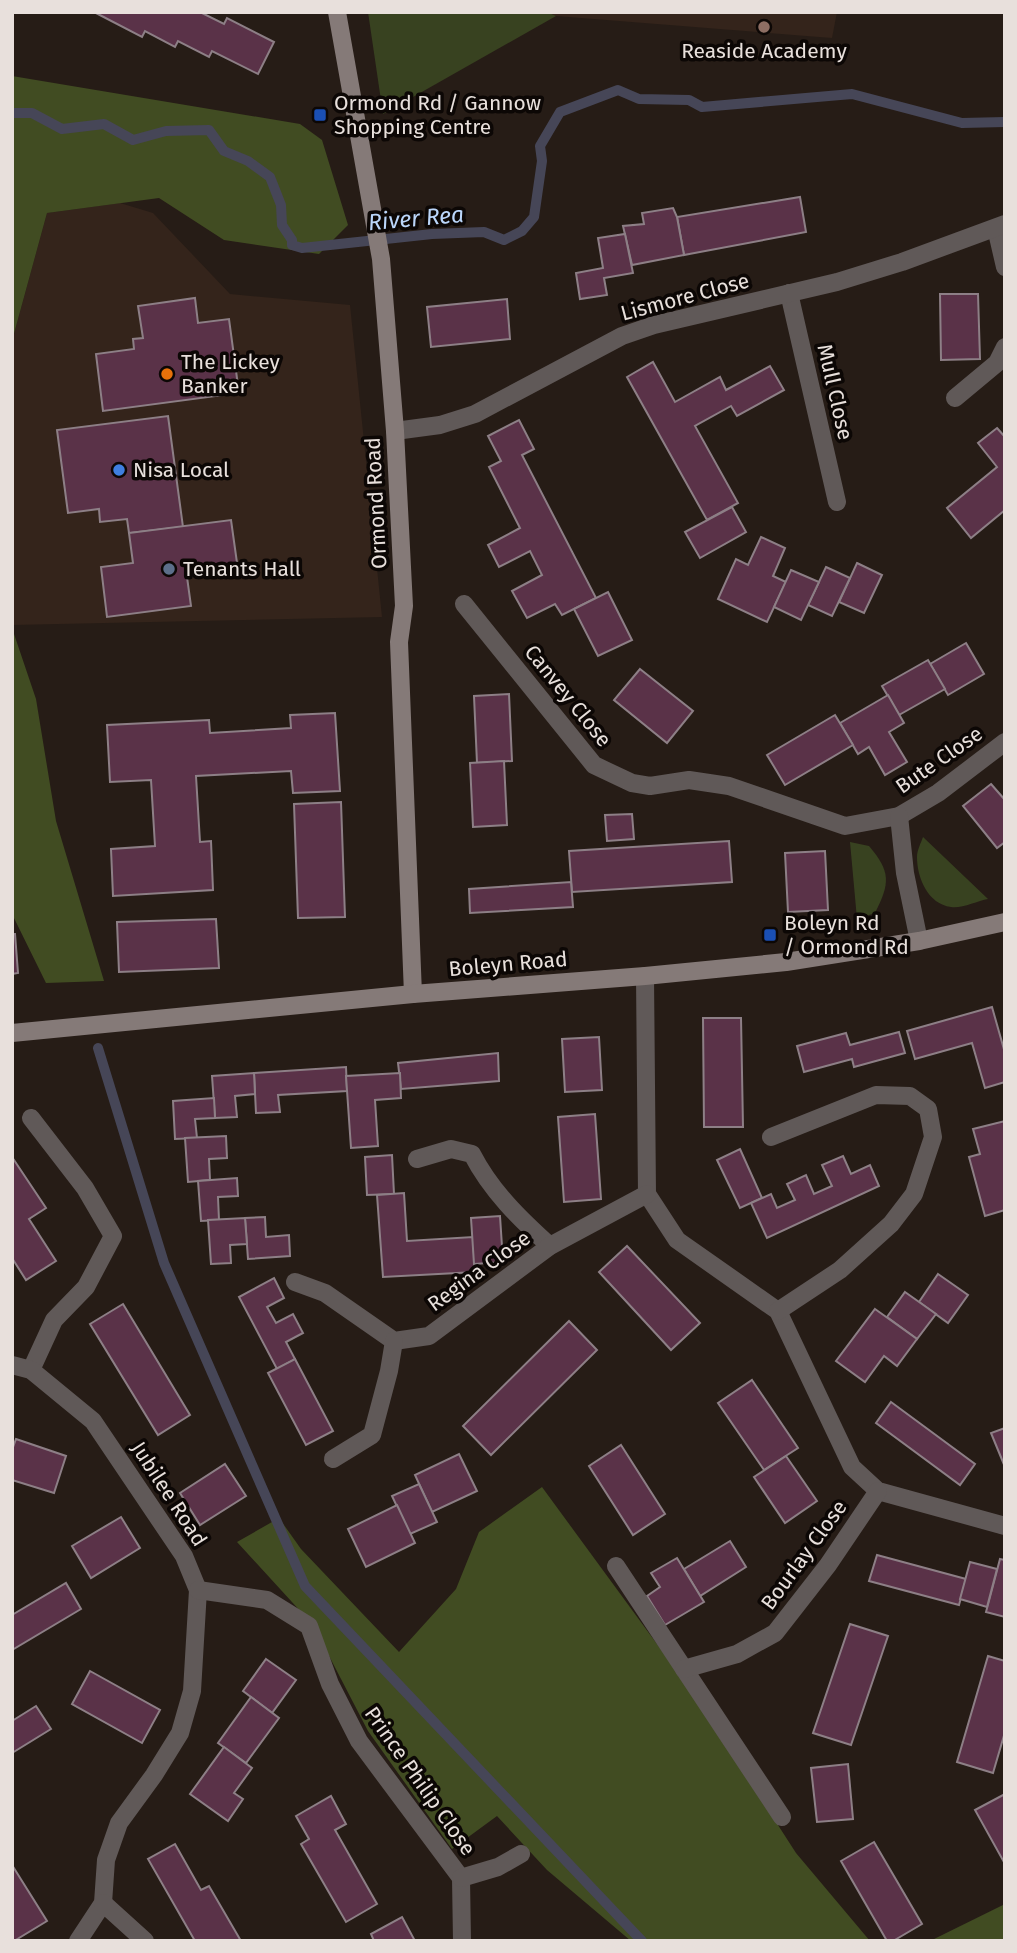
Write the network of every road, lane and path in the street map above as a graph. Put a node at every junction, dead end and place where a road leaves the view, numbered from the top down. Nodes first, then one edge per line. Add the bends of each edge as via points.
1 (337, 12) edge
2 (1001, 226) edge
3 (1005, 267) edge
4 (789, 293) junction
5 (1005, 347) edge
6 (955, 398) dead end
7 (395, 431) junction
8 (837, 502) dead end
9 (464, 604) dead end
10 (1005, 742) edge
11 (899, 816) junction
12 (1005, 922) edge
13 (919, 941) junction
14 (645, 976) junction
15 (413, 994) junction
16 (12, 1034) edge
17 (31, 1118) dead end
18 (771, 1137) dead end
19 (417, 1159) dead end
20 (647, 1194) junction
21 (550, 1247) junction
22 (295, 1282) dead end
23 (778, 1311) junction
24 (394, 1341) junction
25 (12, 1365) edge
26 (31, 1370) junction
27 (333, 1459) dead end
28 (878, 1491) junction
29 (1005, 1526) edge
30 (617, 1566) dead end
31 (198, 1590) junction
32 (684, 1669) junction
33 (782, 1817) dead end
34 (521, 1854) dead end
35 (461, 1878) junction
36 (103, 1903) junction
37 (78, 1941) edge
38 (145, 1941) edge
39 (462, 1941) edge

1 - 7 street, Ormond Road via 381,259
2 - 3 street, Lismore Close
2 - 4 street, Lismore Close via 837,282
4 - 7 street, Lismore Close via 654,324 622,336 475,414
4 - 8 street, Mull Close
5 - 6 street via 997,363
7 - 15 street, Ormond Road
9 - 11 street, Canvey Close via 594,765 614,776 650,786 689,779 729,786 845,826
10 - 11 street, Bute Close
11 - 13 street
12 - 13 street, Boleyn Road
13 - 14 street, Boleyn Road via 786,962
14 - 15 street, Boleyn Road
14 - 20 street
15 - 16 street, Boleyn Road
17 - 26 street via 85,1188 113,1236 86,1287 54,1320
18 - 23 street via 876,1095 910,1096 928,1109 933,1137 914,1194 891,1224 840,1270
19 - 21 street, Regina Close via 451,1149 472,1154 482,1174
20 - 21 street, Regina Close
20 - 23 street via 677,1240
21 - 24 street, Regina Close via 429,1336
22 - 24 street via 326,1293
23 - 28 street via 852,1467
24 - 27 street via 372,1435
25 - 26 street, Jubilee Road
26 - 31 street, Jubilee Road via 93,1421 184,1556
28 - 29 street
28 - 32 street, Bourlay Close via 775,1633 737,1654
30 - 32 street
31 - 35 street, Prince Philip Close via 267,1600 309,1626 330,1684 359,1741
31 - 36 street, Jubilee Road via 192,1691 180,1733 119,1823 106,1860
32 - 33 street
34 - 35 street, Prince Philip Close via 498,1867
35 - 39 street, Prince Philip Close
36 - 37 street, Jubilee Road
36 - 38 street

